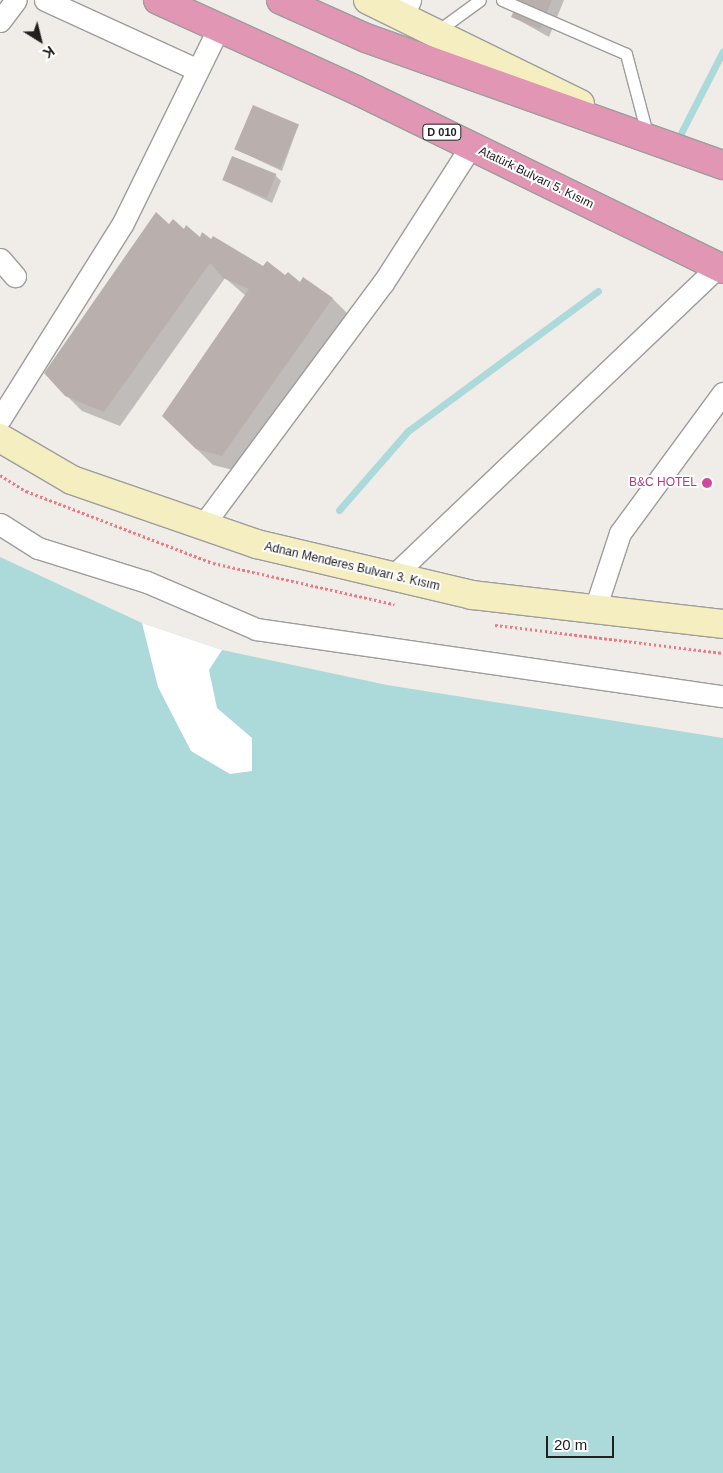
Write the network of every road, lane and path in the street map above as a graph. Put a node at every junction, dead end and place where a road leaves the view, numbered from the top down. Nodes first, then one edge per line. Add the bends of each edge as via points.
1 (16, 0) edge
2 (44, 0) edge
3 (158, 0) edge
4 (282, 0) edge
5 (368, 0) edge
6 (480, 0) edge
7 (502, 0) edge
8 (406, 8) edge
9 (0, 21) edge
10 (218, 28) junction
11 (436, 32) junction
12 (196, 69) junction
13 (649, 139) junction
14 (471, 146) junction
15 (723, 165) edge
16 (0, 259) edge
17 (720, 268) edge
18 (15, 276) dead end
19 (723, 394) edge
20 (0, 418) edge
21 (0, 438) edge
22 (0, 524) edge
23 (203, 525) junction
24 (393, 576) junction
25 (595, 609) junction
26 (723, 624) edge
27 (723, 696) edge

1 - 9 street
2 - 12 street
3 - 10 highway, Atatürk Bulvarı 5. Kısım / D 010
4 - 13 highway via 366,38
5 - 8 main road
6 - 11 lane
7 - 13 lane via 626,54
8 - 11 main road
10 - 12 street
10 - 14 highway, Atatürk Bulvarı 5. Kısım / D 010
11 - 13 main road
12 - 20 street via 123,223
13 - 15 highway
14 - 17 highway, Atatürk Bulvarı 5. Kısım / D 010
14 - 23 street via 383,283
16 - 18 street
17 - 24 street
19 - 25 street via 620,533
21 - 23 main road, Adnan Menderes Bulvarı 3. Kısım via 72,480
22 - 27 street via 38,548 147,582 256,629
23 - 24 main road, Adnan Menderes Bulvarı 3. Kısım via 256,544
24 - 25 main road, Adnan Menderes Bulvarı 3. Kısım via 472,595
25 - 26 main road, Adnan Menderes Bulvarı 3. Kısım

